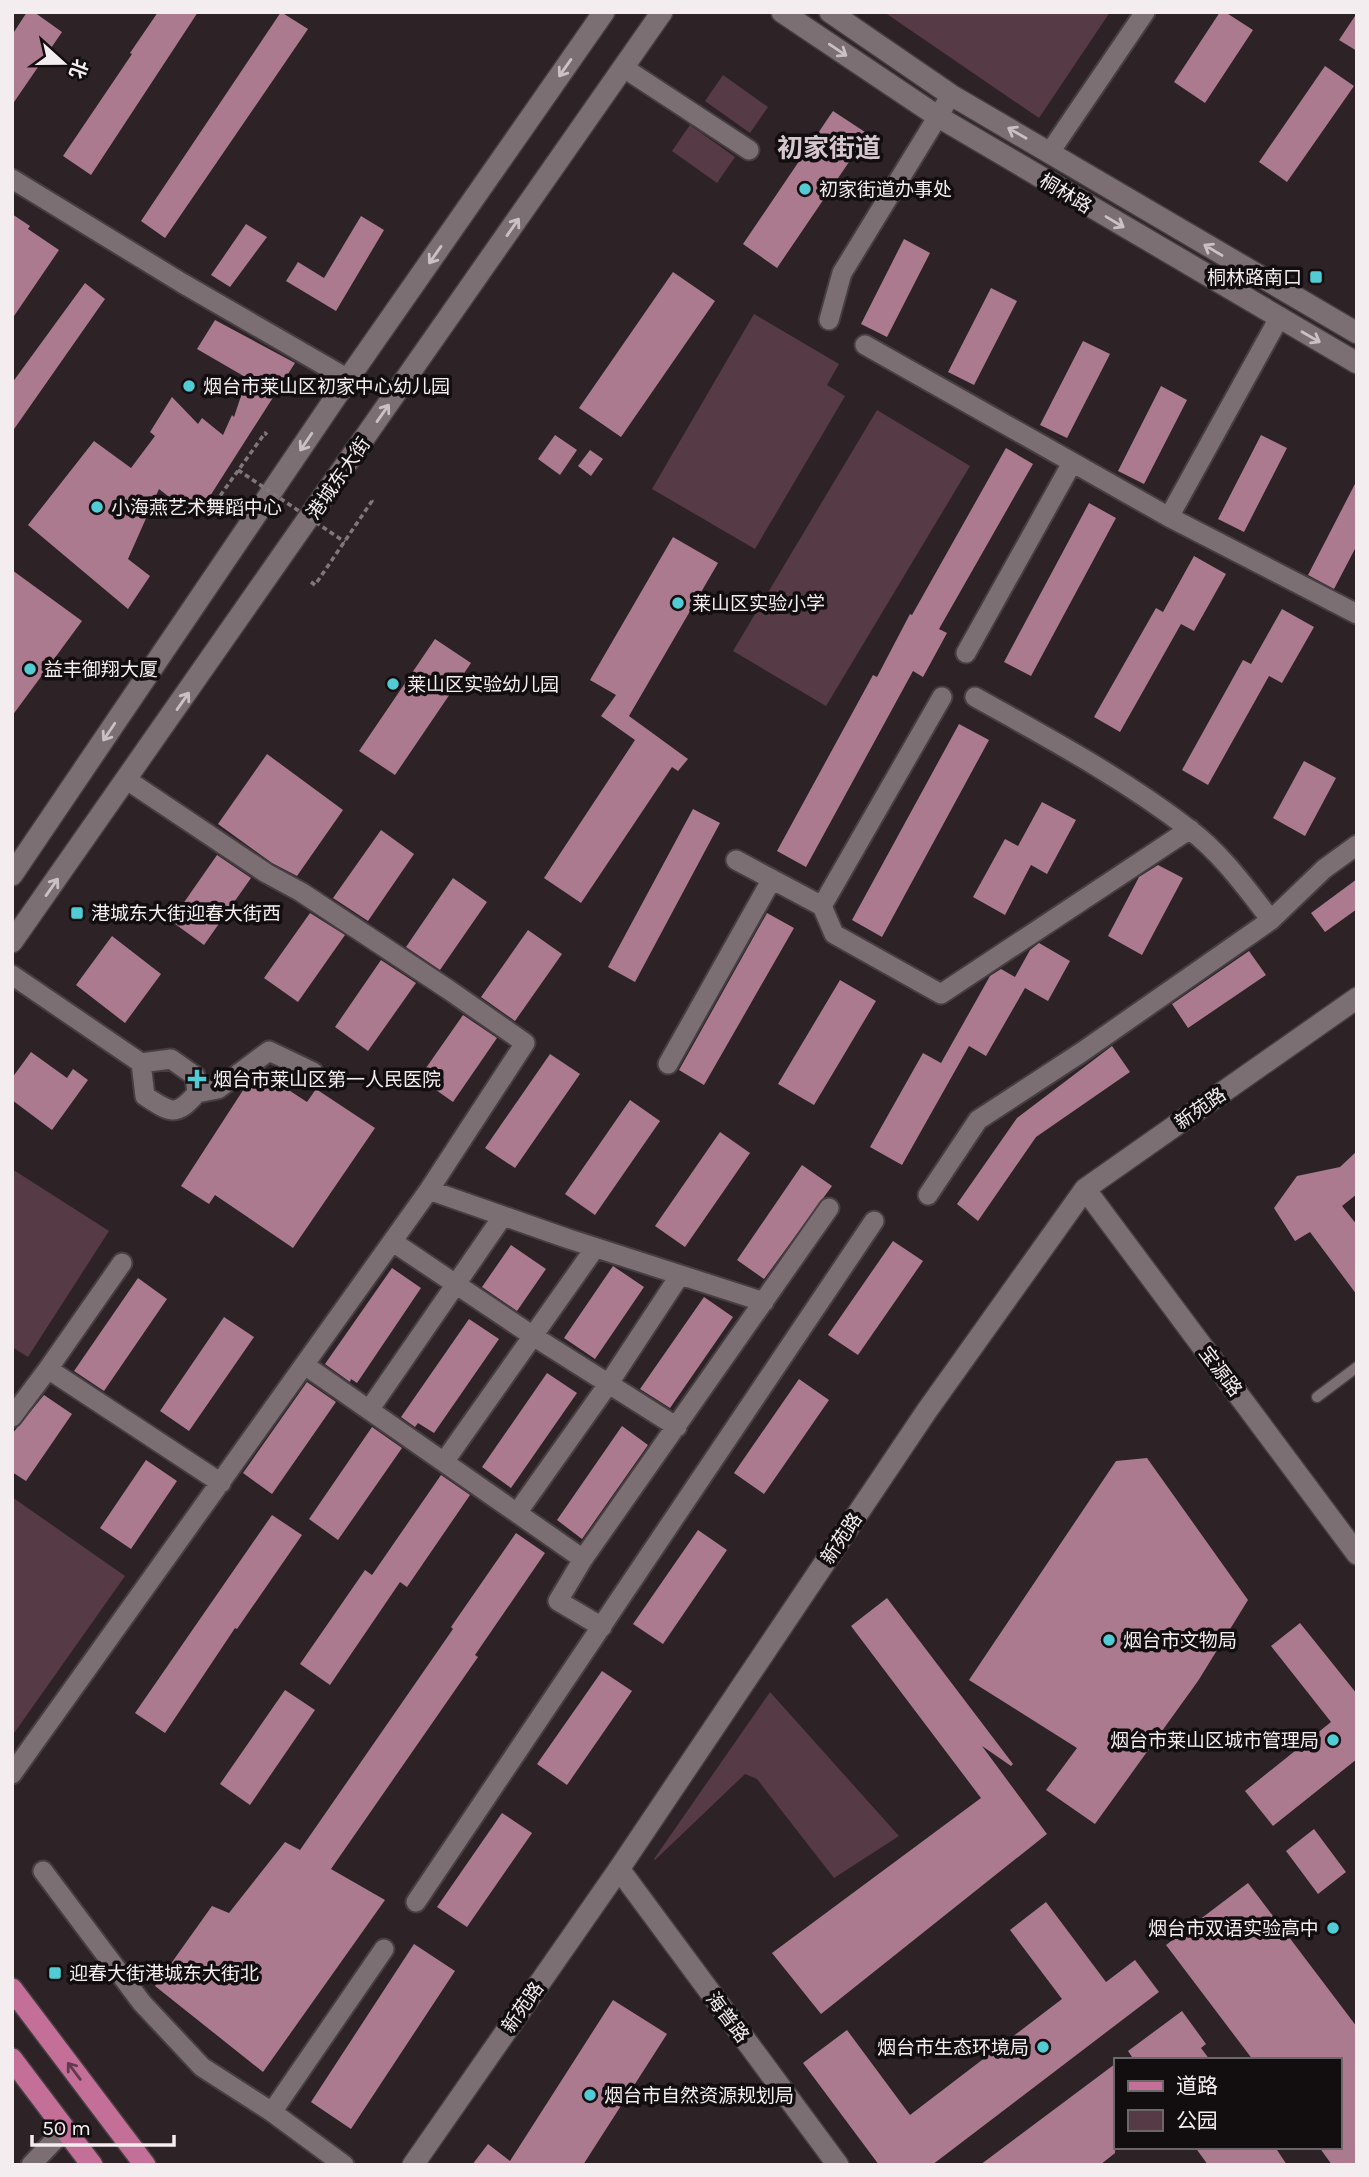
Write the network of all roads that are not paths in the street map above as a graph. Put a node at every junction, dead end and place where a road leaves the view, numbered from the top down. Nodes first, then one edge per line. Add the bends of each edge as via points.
1 (604, 12) edge
2 (662, 12) edge
3 (782, 12) edge
4 (830, 12) edge
5 (1145, 12) edge
6 (624, 68) junction
7 (951, 95) junction
8 (937, 116) junction
9 (750, 150) dead end
10 (1050, 152) junction
11 (12, 179) edge
12 (1279, 318) junction
13 (829, 320) dead end
14 (1357, 333) edge
15 (865, 345) dead end
16 (1357, 363) edge
17 (348, 379) junction
18 (1072, 463) junction
19 (1169, 517) junction
20 (1357, 614) edge
21 (966, 653) dead end
22 (942, 697) dead end
23 (975, 697) dead end
24 (127, 780) junction
25 (1191, 830) junction
26 (1357, 845) edge
27 (736, 860) dead end
28 (12, 875) edge
29 (772, 879) junction
30 (822, 906) junction
31 (1271, 920) junction
32 (12, 942) edge
33 (12, 975) edge
34 (1357, 998) edge
35 (141, 1063) junction
36 (668, 1064) dead end
37 (313, 1072) dead end
38 (197, 1093) junction
39 (1086, 1189) junction
40 (429, 1190) junction
41 (928, 1195) dead end
42 (829, 1208) dead end
43 (503, 1216) junction
44 (874, 1221) dead end
45 (393, 1242) junction
46 (595, 1248) junction
47 (122, 1263) dead end
48 (680, 1275) junction
49 (457, 1284) junction
50 (764, 1302) junction
51 (533, 1336) junction
52 (306, 1366) junction
53 (1357, 1367) edge
54 (48, 1368) junction
55 (609, 1383) junction
56 (1317, 1397) dead end
57 (369, 1410) junction
58 (12, 1417) edge
59 (677, 1427) junction
60 (444, 1462) junction
61 (221, 1483) junction
62 (517, 1513) junction
63 (1357, 1554) edge
64 (583, 1559) junction
65 (602, 1628) junction
66 (12, 1774) edge
67 (619, 1868) junction
68 (43, 1871) dead end
69 (416, 1902) dead end
70 (384, 1949) dead end
71 (12, 1989) edge
72 (12, 2059) edge
73 (272, 2112) junction
74 (65, 2129) junction
75 (31, 2165) edge
76 (92, 2165) edge
77 (145, 2165) edge
78 (344, 2165) edge
79 (413, 2165) edge
80 (838, 2165) edge

1 -> 17 street
2 - 6 street, 港城东大街
3 -> 8 street, 桐林路
4 - 7 street, 桐林路
5 - 10 street
6 - 9 street
24 -> 6 street, 港城东大街
7 - 8 street
10 -> 7 street, 桐林路
8 -> 12 street, 桐林路
8 - 13 street via 842,273
14 -> 10 street, 桐林路
11 - 17 street
12 -> 16 street, 桐林路
12 - 19 street
15 - 18 street
17 -> 28 street
18 - 19 street
18 - 21 street
19 - 20 street
22 - 30 street
23 - 25 street via 1093,764
32 -> 24 street, 港城东大街
24 - 40 street via 525,1043
25 - 30 street via 941,994 834,934
25 - 31 street via 1230,867
26 - 31 street via 1324,869
27 - 29 street
29 - 30 street
29 - 36 street
31 - 41 street via 978,1120
33 - 35 street
34 - 39 street, 新苑路
35 - 38 street via 171,1059 195,1076
35 - 38 street via 145,1096 160,1105 184,1108
37 - 38 street via 269,1051 218,1088
39 - 63 street, 宝源路
39 - 67 street, 新苑路 via 926,1412
40 - 43 street
40 - 45 street
42 - 50 street
43 - 46 street
43 - 49 street
44 - 65 street
45 - 49 street
45 - 52 street
46 - 48 street
46 - 51 street
47 - 54 street
48 - 50 street
48 - 55 street
49 - 51 street
49 - 57 street
50 - 59 street
51 - 55 street
51 - 60 street
52 - 57 street
52 - 61 street
53 - 56 lane
54 - 58 street
54 - 61 street
55 - 59 street
55 - 62 street
57 - 60 street
59 - 64 street
60 - 62 street
61 - 66 street
62 - 64 street
64 - 65 street via 558,1601
65 - 69 street
67 - 79 street, 新苑路
67 - 80 street, 海普路
68 - 73 street via 142,2003 202,2067
70 - 73 street
77 -> 71 main road
72 - 74 main road
73 - 78 street
74 - 75 street
74 - 76 main road

